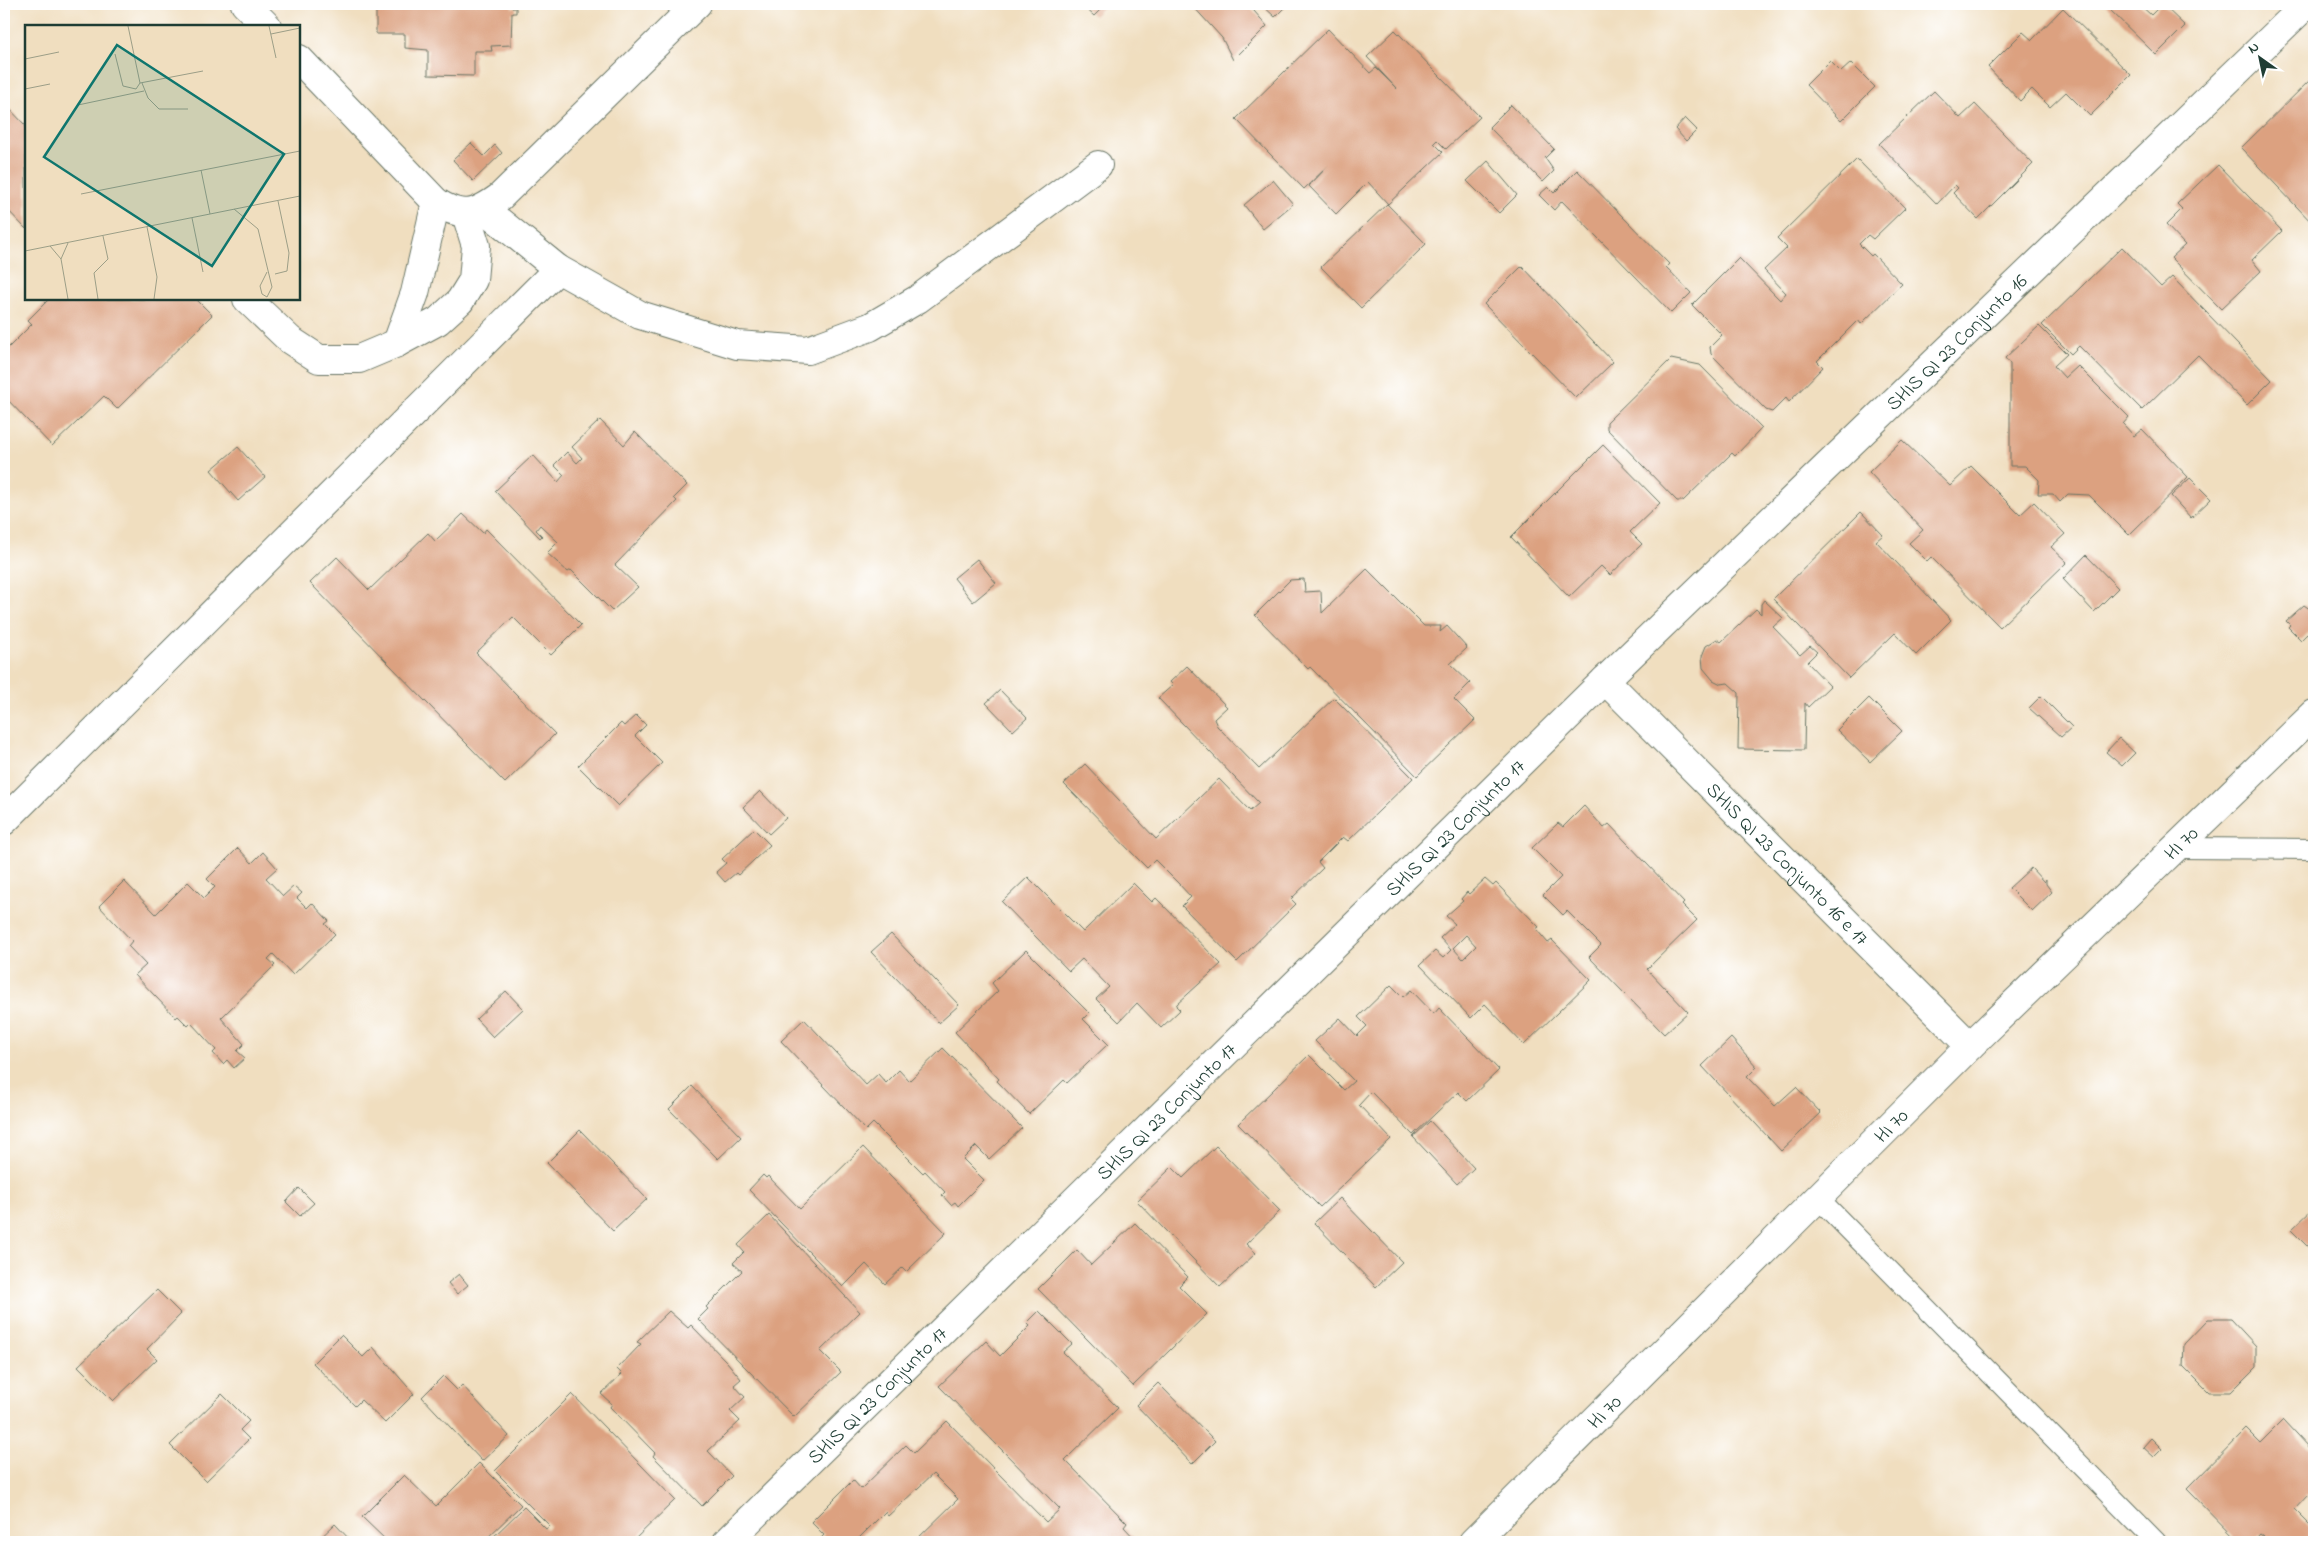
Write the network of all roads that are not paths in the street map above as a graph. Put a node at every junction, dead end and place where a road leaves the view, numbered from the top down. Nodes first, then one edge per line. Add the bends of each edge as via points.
1 (245, 4) edge
2 (697, 4) edge
3 (2307, 4) edge
4 (266, 25) edge
5 (300, 60) edge
6 (1098, 165) dead end
7 (436, 202) junction
8 (475, 211) junction
9 (558, 269) junction
10 (248, 300) edge
11 (397, 344) junction
12 (1605, 680) junction
13 (2314, 714) edge
14 (4, 821) edge
15 (2175, 848) junction
16 (2314, 849) edge
17 (1970, 1046) junction
18 (1819, 1199) junction
19 (727, 1542) edge
20 (1473, 1542) edge
21 (2156, 1542) edge

1 - 4 street
2 - 8 street via 500,197
3 - 12 street, SHIS QI 23 Conjunto 16
5 - 7 street
6 - 9 street via 918,299 870,326 808,350 736,344 640,315
7 - 8 street via 452,212
7 - 11 street via 415,294
8 - 9 street
8 - 11 street via 473,280 460,301 438,321
9 - 14 street
10 - 11 street via 290,340 319,359 359,359
12 - 17 street, SHIS QI 23 Conjunto 16 e 17
12 - 19 street, SHIS QI 23 Conjunto 17
13 - 15 street, HI 70
15 - 16 lane
15 - 17 street, HI 70
17 - 18 street, HI 70
18 - 20 street, HI 70
18 - 21 lane

